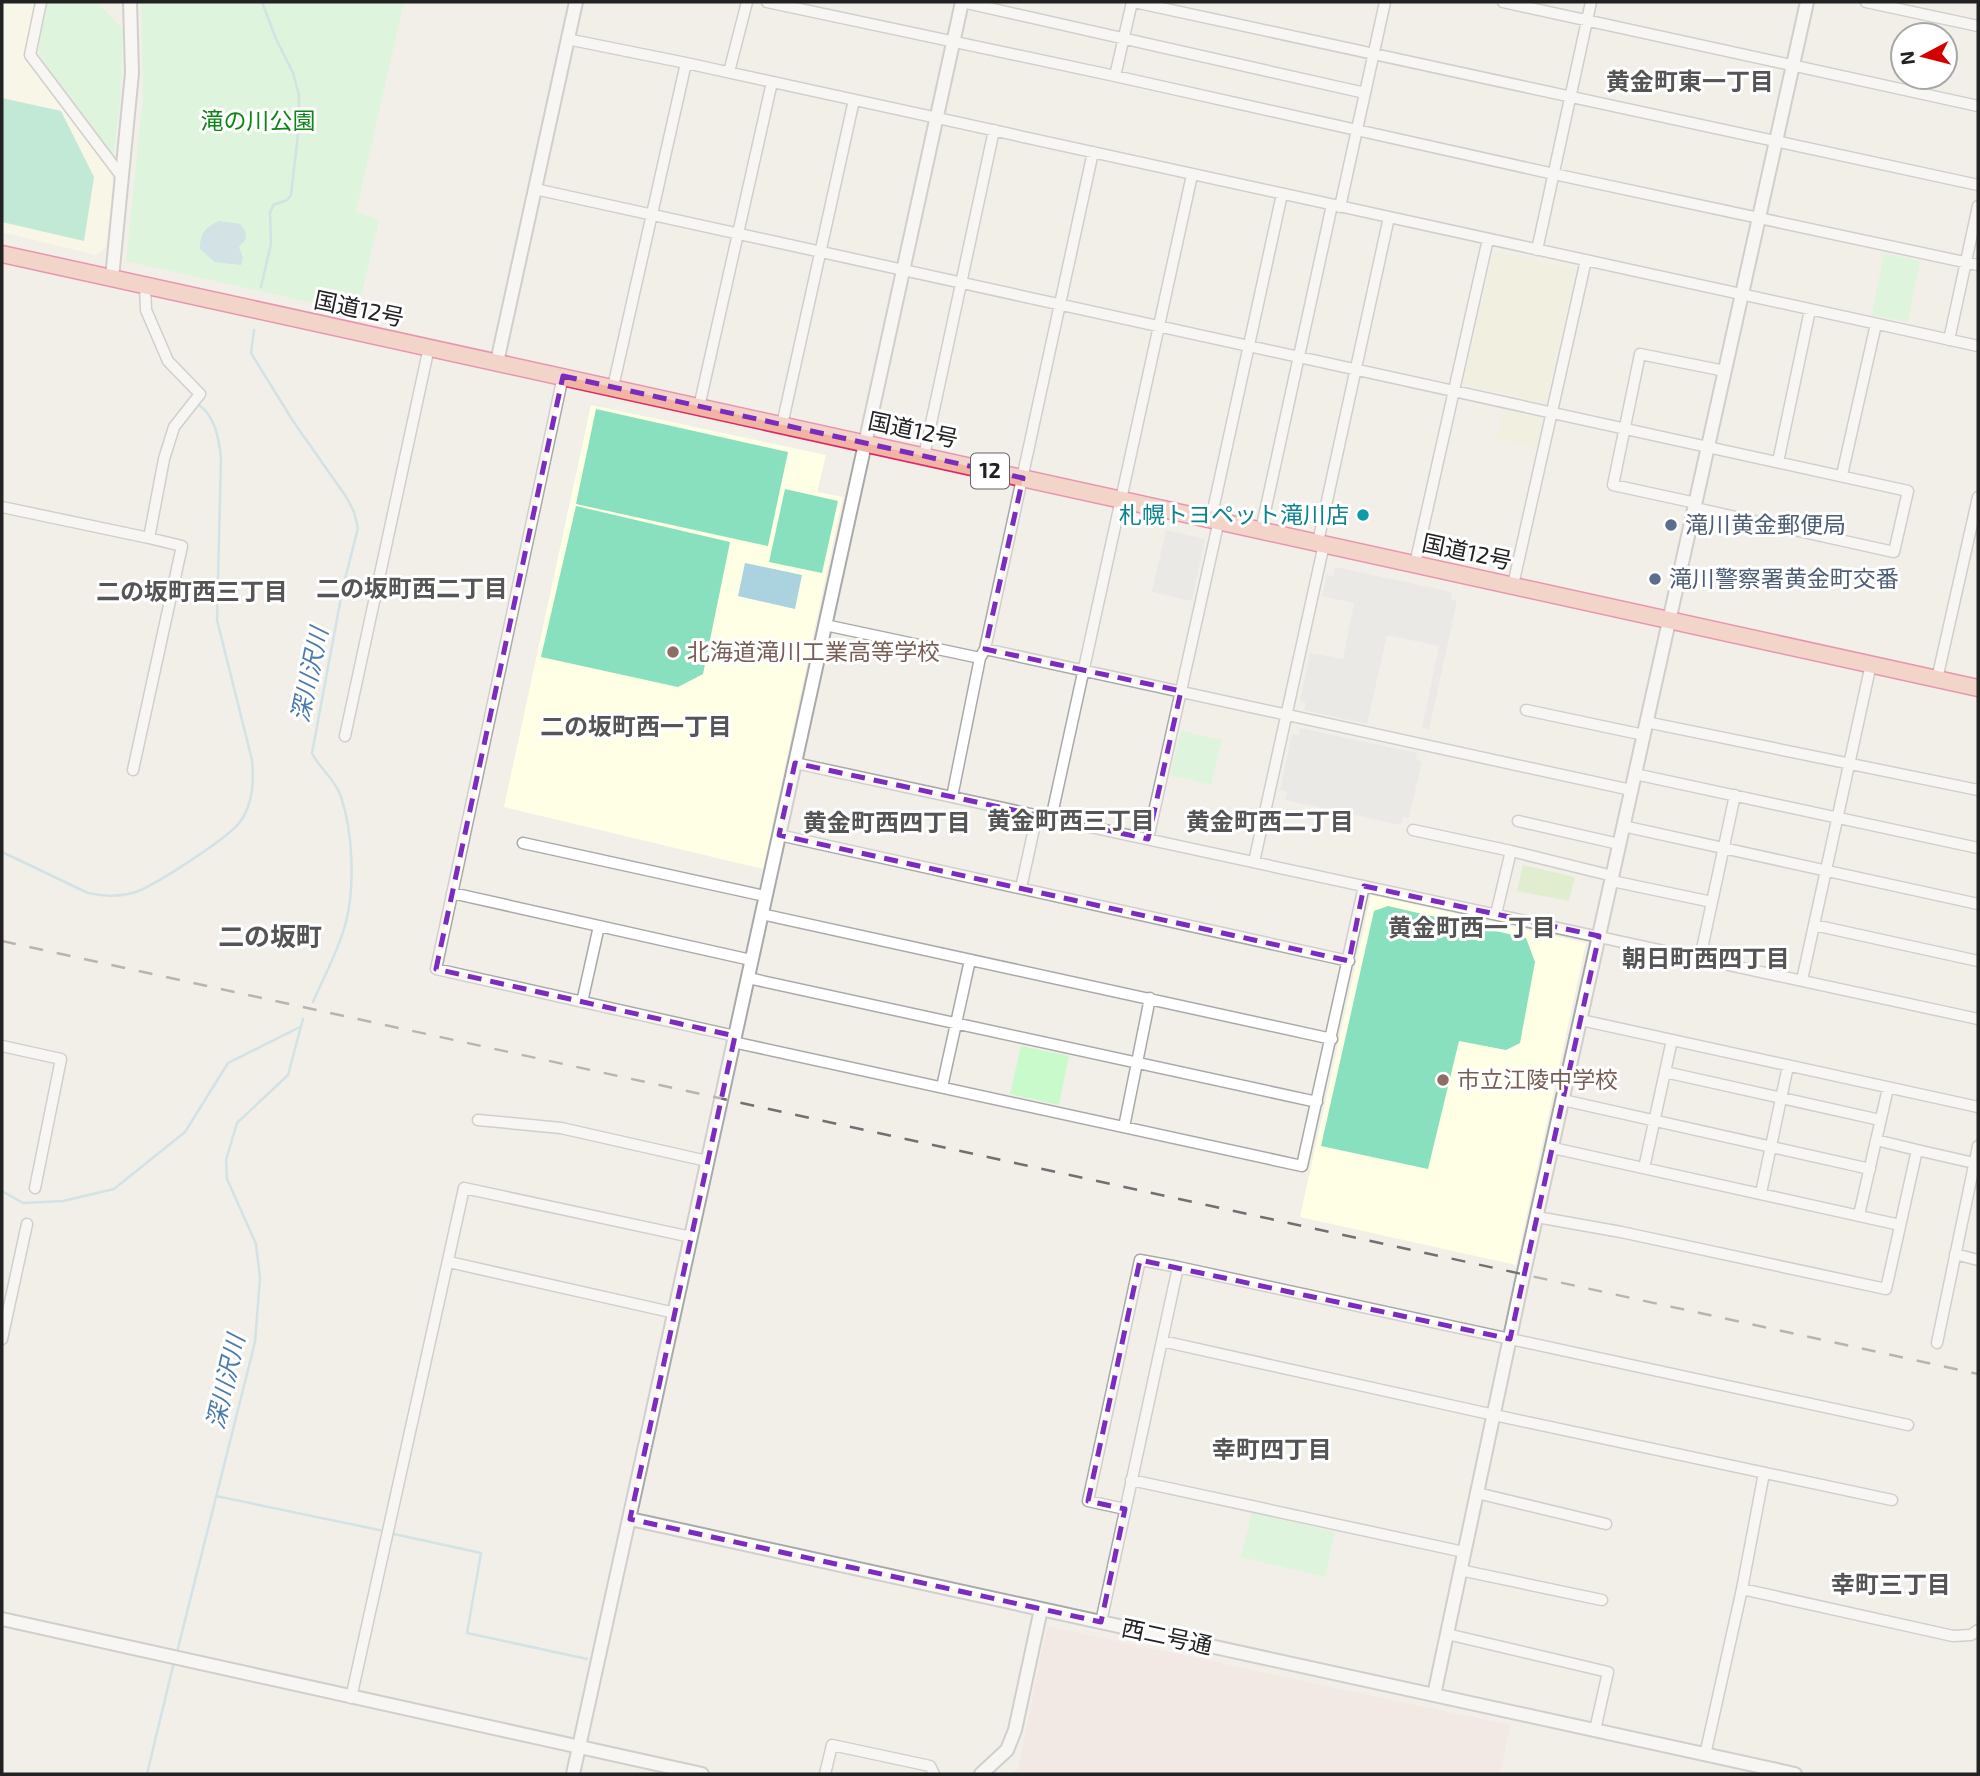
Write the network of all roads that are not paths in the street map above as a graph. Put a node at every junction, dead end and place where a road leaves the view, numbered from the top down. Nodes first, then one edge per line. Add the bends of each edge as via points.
1 (41, 2) edge
2 (130, 2) edge
3 (576, 2) edge
4 (747, 2) edge
5 (767, 2) edge
6 (962, 2) edge
7 (1133, 2) edge
8 (1385, 2) edge
9 (1503, 2) edge
10 (1591, 2) edge
11 (1807, 2) edge
12 (1866, 2) edge
13 (1587, 21) junction
14 (1978, 26) edge
15 (1124, 38) junction
16 (567, 39) junction
17 (953, 42) junction
18 (1374, 54) junction
19 (686, 63) junction
20 (1792, 66) junction
21 (729, 72) junction
22 (1115, 76) junction
23 (772, 82) junction
24 (1365, 93) junction
25 (1571, 96) junction
26 (854, 100) junction
27 (1978, 106) edge
28 (936, 118) junction
29 (994, 130) junction
30 (1357, 130) junction
31 (1775, 143) junction
32 (1093, 152) junction
33 (1554, 174) junction
34 (1192, 175) junction
35 (122, 177) junction
36 (1978, 185) edge
37 (535, 189) junction
38 (1282, 194) junction
39 (1336, 206) junction
40 (1978, 206) edge
41 (653, 214) junction
42 (1389, 217) junction
43 (1759, 218) junction
44 (737, 233) junction
45 (1488, 239) junction
46 (1537, 250) junction
47 (819, 251) junction
48 (2, 254) edge
49 (1586, 260) junction
50 (1966, 262) junction
51 (1978, 265) edge
52 (902, 270) junction
53 (112, 278) junction
54 (962, 283) junction
55 (145, 285) junction
56 (1742, 295) junction
57 (1060, 304) junction
58 (1810, 310) junction
59 (1876, 324) junction
60 (1158, 325) junction
61 (1949, 340) junction
62 (1250, 345) junction
63 (1978, 346) edge
64 (429, 347) junction
65 (1300, 357) junction
66 (497, 362) junction
67 (1355, 370) junction
68 (1725, 371) junction
69 (562, 376) junction
70 (613, 387) junction
71 (1454, 391) junction
72 (699, 407) junction
73 (1553, 412) junction
74 (782, 425) junction
75 (1625, 429) junction
76 (865, 443) junction
77 (1708, 447) junction
78 (924, 456) junction
79 (1778, 461) junction
80 (1842, 475) junction
81 (1023, 478) junction
82 (1978, 497) edge
83 (1120, 499) junction
84 (1695, 505) junction
85 (2, 507) edge
86 (1215, 520) junction
87 (1261, 530) junction
88 (149, 538) junction
89 (1321, 543) junction
90 (1415, 564) junction
91 (1513, 585) junction
92 (1670, 620) junction
93 (825, 625) junction
94 (983, 653) junction
95 (1871, 664) junction
96 (1083, 671) junction
97 (1937, 678) junction
98 (1978, 688) edge
99 (1181, 691) junction
100 (1526, 710) dead end
101 (1287, 714) junction
102 (1645, 729) junction
103 (345, 736) dead end
104 (795, 763) junction
105 (1850, 764) junction
106 (133, 770) dead end
107 (1635, 774) junction
108 (1631, 790) junction
109 (1978, 790) edge
110 (1735, 795) junction
111 (952, 797) junction
112 (1037, 815) junction
113 (1838, 817) junction
114 (1051, 818) junction
115 (1518, 821) dead end
116 (1623, 826) junction
117 (1413, 830) dead end
118 (779, 835) junction
119 (1149, 839) junction
120 (523, 843) dead end
121 (1619, 844) junction
122 (1723, 848) junction
123 (1978, 848) edge
124 (1511, 851) junction
125 (1254, 862) junction
126 (1825, 871) junction
127 (1612, 878) junction
128 (1364, 886) junction
129 (1021, 888) junction
130 (452, 893) junction
131 (765, 896) junction
132 (1712, 902) junction
133 (1978, 904) edge
134 (761, 914) junction
135 (1496, 914) junction
136 (1814, 925) junction
137 (598, 926) junction
138 (1599, 936) junction
139 (1700, 958) junction
140 (751, 960) junction
141 (970, 960) junction
142 (1349, 961) junction
143 (1978, 961) edge
144 (748, 978) junction
145 (1802, 980) junction
146 (1150, 998) junction
147 (582, 1002) junction
148 (1978, 1019) edge
149 (1581, 1020) junction
150 (956, 1023) junction
151 (734, 1039) junction
152 (1332, 1039) junction
153 (1672, 1040) junction
154 (2, 1046) edge
155 (1137, 1063) junction
156 (1788, 1066) junction
157 (1665, 1072) junction
158 (942, 1087) junction
159 (1888, 1088) junction
160 (1782, 1098) junction
161 (1563, 1100) junction
162 (1317, 1102) junction
163 (1978, 1107) edge
164 (478, 1120) dead end
165 (1880, 1120) junction
166 (1654, 1121) junction
167 (1124, 1127) junction
168 (1876, 1140) junction
169 (1771, 1146) junction
170 (1978, 1146) edge
171 (1552, 1149) junction
172 (1917, 1150) junction
173 (707, 1161) junction
174 (1974, 1163) junction
175 (1644, 1168) junction
176 (1870, 1170) junction
177 (1974, 1183) edge
178 (35, 1188) dead end
179 (1761, 1193) junction
180 (1859, 1215) junction
181 (1537, 1217) junction
182 (27, 1224) dead end
183 (1900, 1225) junction
184 (691, 1237) junction
185 (1955, 1254) junction
186 (1978, 1260) edge
187 (449, 1262) junction
188 (1178, 1267) junction
189 (675, 1313) junction
190 (2, 1339) edge
191 (1510, 1339) junction
192 (1162, 1341) junction
193 (1937, 1343) dead end
194 (1494, 1415) junction
195 (1908, 1425) dead end
196 (1764, 1473) junction
197 (1131, 1480) junction
198 (1477, 1493) junction
199 (1892, 1500) dead end
200 (1125, 1509) junction
201 (630, 1519) junction
202 (1606, 1524) dead end
203 (1464, 1552) junction
204 (1460, 1570) junction
205 (1742, 1590) junction
206 (1602, 1600) dead end
207 (1041, 1609) junction
208 (2, 1619) edge
209 (1101, 1622) junction
210 (1978, 1630) edge
211 (1447, 1634) junction
212 (1434, 1695) junction
213 (351, 1698) junction
214 (1595, 1730) junction
215 (579, 1747) junction
216 (1704, 1755) junction
217 (573, 1774) edge
218 (702, 1774) edge
219 (825, 1774) edge
220 (934, 1774) edge
221 (981, 1774) edge
222 (1795, 1774) edge

1 - 35 street via 30,55
2 - 35 street via 132,74
3 - 16 street
4 - 21 street
5 - 17 street
6 - 15 street
6 - 17 street
7 - 15 street
7 - 18 street
8 - 18 street
9 - 13 street
10 - 13 street
11 - 20 street
12 - 14 street
13 - 20 street
13 - 25 street
15 - 22 street
15 - 24 street
16 - 19 street
16 - 37 street
17 - 22 street
17 - 28 street
18 - 24 street
18 - 25 street
19 - 21 street
19 - 41 street
20 - 27 street
20 - 31 street
21 - 23 street
22 - 30 street
23 - 26 street
23 - 44 street
24 - 30 street
25 - 31 street
25 - 33 street
26 - 28 street
26 - 47 street
28 - 29 street
28 - 52 street
29 - 32 street
29 - 54 street
30 - 33 street
30 - 39 street
31 - 36 street
31 - 43 street
32 - 34 street
32 - 57 street
33 - 43 street
33 - 46 street
34 - 38 street
34 - 60 street
35 - 53 street
37 - 41 street
37 - 66 street
38 - 39 street
38 - 62 street
39 - 42 street
39 - 65 street
40 - 50 street
41 - 44 street
41 - 70 street
42 - 45 street
42 - 67 street
43 - 50 street
43 - 56 street
44 - 47 street
44 - 72 street
45 - 46 street
45 - 71 street
46 - 49 street
47 - 52 street
47 - 74 street
48 - 53 highway, 国道12号 / 12
49 - 56 street
49 - 73 street
50 - 51 street
50 - 61 street
52 - 54 street
52 - 76 street
53 - 55 highway, 国道12号 / 12
54 - 57 street
54 - 78 street
55 - 64 highway, 国道12号 / 12
55 - 88 street via 146,310 168,361 200,394 174,427
56 - 58 street
56 - 68 street
57 - 60 street
57 - 81 street
58 - 59 street
58 - 79 street
59 - 61 street
59 - 80 street
60 - 62 street
60 - 83 street
61 - 63 street
62 - 65 street
62 - 86 street
64 - 66 highway, 国道12号 / 12
64 - 103 street
65 - 67 street
65 - 87 street
66 - 69 highway, 国道12号 / 12
67 - 71 street
67 - 89 street
68 - 75 street via 1640,354
68 - 77 street
69 - 70 highway, 国道12号 / 12
69 - 130 street
70 - 72 highway, 国道12号 / 12
71 - 73 street
71 - 90 street
72 - 74 highway, 国道12号 / 12
73 - 75 street
73 - 91 street
74 - 76 highway, 国道12号 / 12
75 - 77 street
75 - 84 street via 1613,485
76 - 78 highway, 国道12号 / 12
76 - 93 street
77 - 79 street
77 - 84 street
78 - 81 highway, 国道12号 / 12
79 - 80 street
80 - 84 street via 1908,491 1894,552
81 - 83 highway, 国道12号 / 12
81 - 94 street
82 - 97 street
83 - 86 highway, 国道12号 / 12
83 - 96 street
84 - 92 street
85 - 88 street
86 - 87 highway, 国道12号 / 12
86 - 99 street
87 - 89 highway, 国道12号 / 12
88 - 106 street via 182,546
89 - 90 highway, 国道12号 / 12
89 - 101 street
90 - 91 highway, 国道12号 / 12
91 - 92 highway, 国道12号 / 12
92 - 95 highway, 国道12号 / 12
92 - 102 street
93 - 94 street
93 - 104 street
94 - 96 street
94 - 111 street
95 - 97 highway, 国道12号 / 12
95 - 105 street
96 - 99 street
96 - 114 street
97 - 98 highway, 国道12号 / 12
99 - 101 street
99 - 119 street
100 - 102 street
101 - 108 street
101 - 125 street
102 - 105 street
102 - 107 street
104 - 111 street
104 - 118 street
105 - 109 street
105 - 113 street
107 - 108 street
107 - 110 street
108 - 116 street
110 - 113 street
110 - 122 street
111 - 112 street
112 - 114 street
112 - 129 street
113 - 123 street
113 - 126 street
114 - 119 street
115 - 121 street
116 - 121 street
116 - 122 street
117 - 124 street
118 - 129 street
118 - 131 street
119 - 125 street
120 - 131 street
121 - 127 street
122 - 126 street
122 - 132 street
124 - 127 street
124 - 135 street
125 - 128 street
126 - 133 street
126 - 136 street
127 - 132 street
127 - 138 street
128 - 135 street
128 - 142 street
129 - 142 street
130 - 137 street
130 - 147 street via 436,969
131 - 134 street
132 - 139 street
134 - 140 street
134 - 141 street
135 - 138 street
136 - 143 street
136 - 145 street
137 - 140 street
137 - 147 street
138 - 139 street
138 - 149 street
139 - 145 street
140 - 144 street
141 - 146 street
141 - 150 street
142 - 152 street
144 - 150 street
144 - 151 street
145 - 148 street
146 - 152 street
146 - 155 street
147 - 151 street
149 - 153 street
149 - 161 street
150 - 155 street
150 - 158 street
151 - 158 street
151 - 173 street
152 - 162 street
153 - 156 street
153 - 157 street
154 - 178 street via 61,1059
155 - 162 street
155 - 167 street
156 - 159 street
156 - 160 street
157 - 160 street
157 - 166 street
158 - 167 street
159 - 163 street
159 - 165 street
160 - 165 street
160 - 169 street
161 - 166 street
161 - 171 street
162 - 167 street via 1302,1166
164 - 173 street via 561,1128
165 - 168 street
166 - 169 street
166 - 175 street
168 - 172 street
168 - 176 street
169 - 176 street
169 - 179 street
170 - 174 street
171 - 175 street
171 - 181 street
172 - 174 street
172 - 183 street
173 - 184 street
174 - 177 street
175 - 179 street
176 - 180 street
177 - 185 street
179 - 180 street
180 - 183 street
181 - 183 street via 1886,1289
181 - 191 street
182 - 190 street
184 - 187 street via 464,1188
184 - 189 street
185 - 186 street
185 - 193 street
187 - 189 street
187 - 213 street
188 - 191 street
188 - 192 street
188 - 200 street via 1140,1260 1088,1501
189 - 201 street
191 - 194 street
191 - 195 street
192 - 194 street
192 - 197 street
194 - 196 street
194 - 198 street
196 - 199 street
196 - 205 street
197 - 200 street
197 - 203 street
198 - 202 street
198 - 203 street
200 - 209 street
201 - 207 street, 西二号通
201 - 215 street
203 - 204 street
204 - 206 street
204 - 211 street
205 - 210 street via 1953,1636
205 - 216 street
207 - 209 street, 西二号通
207 - 221 street via 1007,1751
208 - 213 street
209 - 212 street, 西二号通
211 - 212 street
211 - 214 street via 1608,1672
212 - 214 street, 西二号通
213 - 215 street
214 - 216 street, 西二号通
215 - 217 street
215 - 218 street
216 - 222 street, 西二号通
219 - 220 street via 832,1745 930,1766

